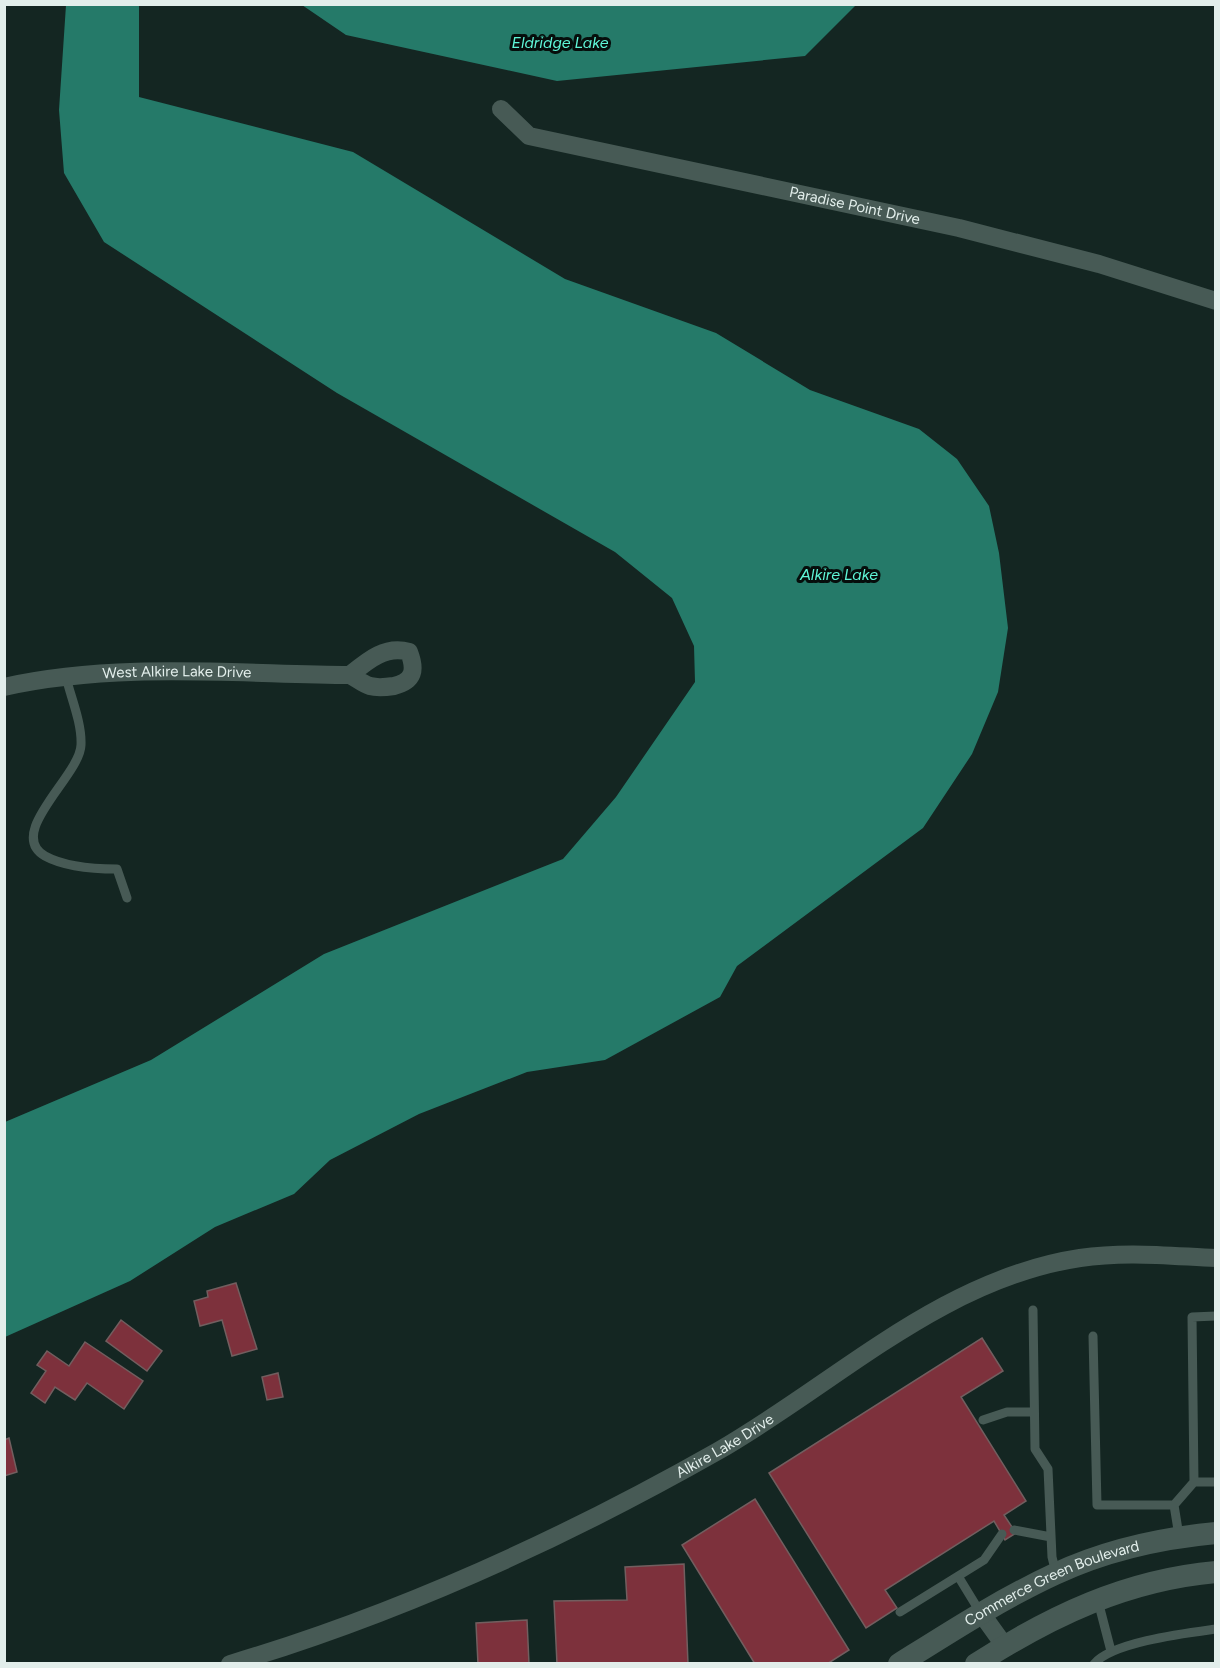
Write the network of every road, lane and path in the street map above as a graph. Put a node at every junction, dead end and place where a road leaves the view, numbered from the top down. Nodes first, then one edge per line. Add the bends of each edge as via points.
1 (501, 109) dead end
2 (1215, 302) edge
3 (350, 675) dead end
4 (66, 677) junction
5 (4, 687) edge
6 (127, 898) dead end
7 (1215, 1258) edge
8 (1033, 1310) dead end
9 (1215, 1317) edge
10 (1093, 1336) dead end
11 (1034, 1412) junction
12 (983, 1420) dead end
13 (1194, 1482) junction
14 (1215, 1482) edge
15 (1174, 1505) junction
16 (1014, 1530) dead end
17 (1215, 1533) edge
18 (1002, 1534) dead end
19 (1179, 1536) junction
20 (1051, 1537) junction
21 (1215, 1572) edge
22 (1056, 1573) junction
23 (958, 1576) junction
24 (1097, 1598) junction
25 (900, 1612) dead end
26 (981, 1614) junction
27 (1215, 1629) edge
28 (1004, 1645) junction
29 (1111, 1651) junction
30 (230, 1664) edge
31 (899, 1664) edge
32 (976, 1664) edge
33 (1094, 1664) edge

1 - 2 street, Paradise Point Drive via 529,136 959,228 1099,264
3 - 4 street, West Alkire Lake Drive via 167,672
4 - 5 street, West Alkire Lake Drive
4 - 6 lane via 81,746 69,775 39,816 33,843 36,851 55,861 117,869
7 - 30 street, Alkire Lake Drive via 1116,1254 1078,1258 988,1285 943,1306 720,1450 537,1547 447,1587
8 - 11 lane
9 - 13 lane via 1192,1317
10 - 15 lane via 1097,1505
11 - 12 lane via 1007,1412
11 - 20 lane via 1035,1449 1048,1468
13 - 14 lane
13 - 15 lane
15 - 19 lane
16 - 20 lane
17 - 19 street, Commerce Green Boulevard
18 - 23 lane via 984,1560
19 - 22 street, Commerce Green Boulevard
20 - 22 lane
21 - 24 street, Commerce Green Boulevard via 1167,1579
22 - 26 street, Commerce Green Boulevard
23 - 25 lane
23 - 26 lane
24 - 28 street, Commerce Green Boulevard
24 - 29 lane
26 - 28 street
26 - 31 street, Commerce Green Boulevard
27 - 29 lane
28 - 32 street, Commerce Green Boulevard
29 - 33 lane

